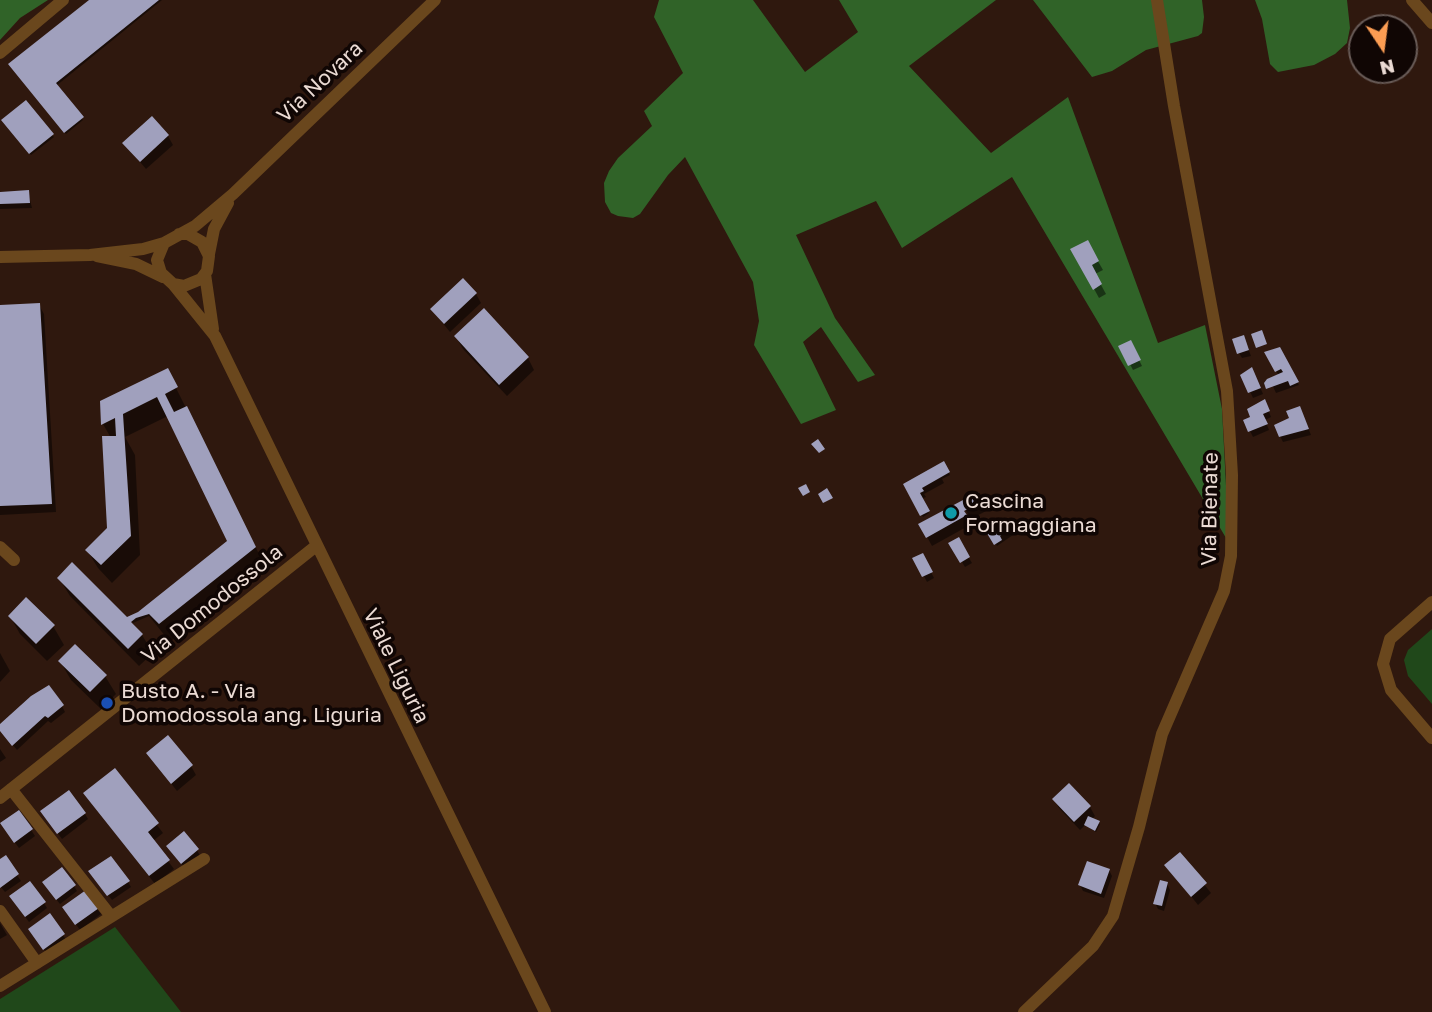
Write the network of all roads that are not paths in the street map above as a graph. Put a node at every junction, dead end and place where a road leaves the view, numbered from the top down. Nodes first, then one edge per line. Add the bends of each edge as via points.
1 (63, 0) edge
2 (435, 0) edge
3 (1157, 0) edge
4 (1412, 0) edge
5 (1432, 23) edge
6 (0, 53) edge
7 (233, 194) junction
8 (179, 234) junction
9 (164, 243) junction
10 (90, 255) junction
11 (209, 256) junction
12 (0, 257) edge
13 (205, 274) junction
14 (169, 281) junction
15 (215, 336) junction
16 (316, 546) junction
17 (0, 547) edge
18 (14, 560) dead end
19 (1432, 602) edge
20 (1432, 738) edge
21 (11, 789) junction
22 (0, 798) edge
23 (204, 859) dead end
24 (0, 911) edge
25 (110, 915) junction
26 (37, 963) junction
27 (0, 986) edge
28 (545, 1012) edge
29 (1024, 1012) edge

1 - 6 street
2 - 7 street, Via Novara
3 - 29 street, Via Bienate via 1227,391 1231,556 1224,591 1162,734 1113,916 1093,946
4 - 5 street
7 - 8 street, Via Novara
7 - 11 street, Via Novara via 216,223
8 - 9 street
8 - 11 street via 202,242
9 - 10 street
9 - 14 street via 158,260
10 - 12 street
10 - 14 street via 136,264
11 - 13 street
13 - 14 street via 191,284
13 - 15 street, Viale Liguria
14 - 15 street, Viale Liguria
15 - 16 street, Viale Liguria
16 - 21 street, Via Domodossola
16 - 28 street, Viale Liguria
17 - 18 street
19 - 20 street via 1390,639 1383,664 1391,690
21 - 22 street, Via Domodossola
21 - 25 street
23 - 25 street
24 - 26 street
25 - 26 street
26 - 27 street

